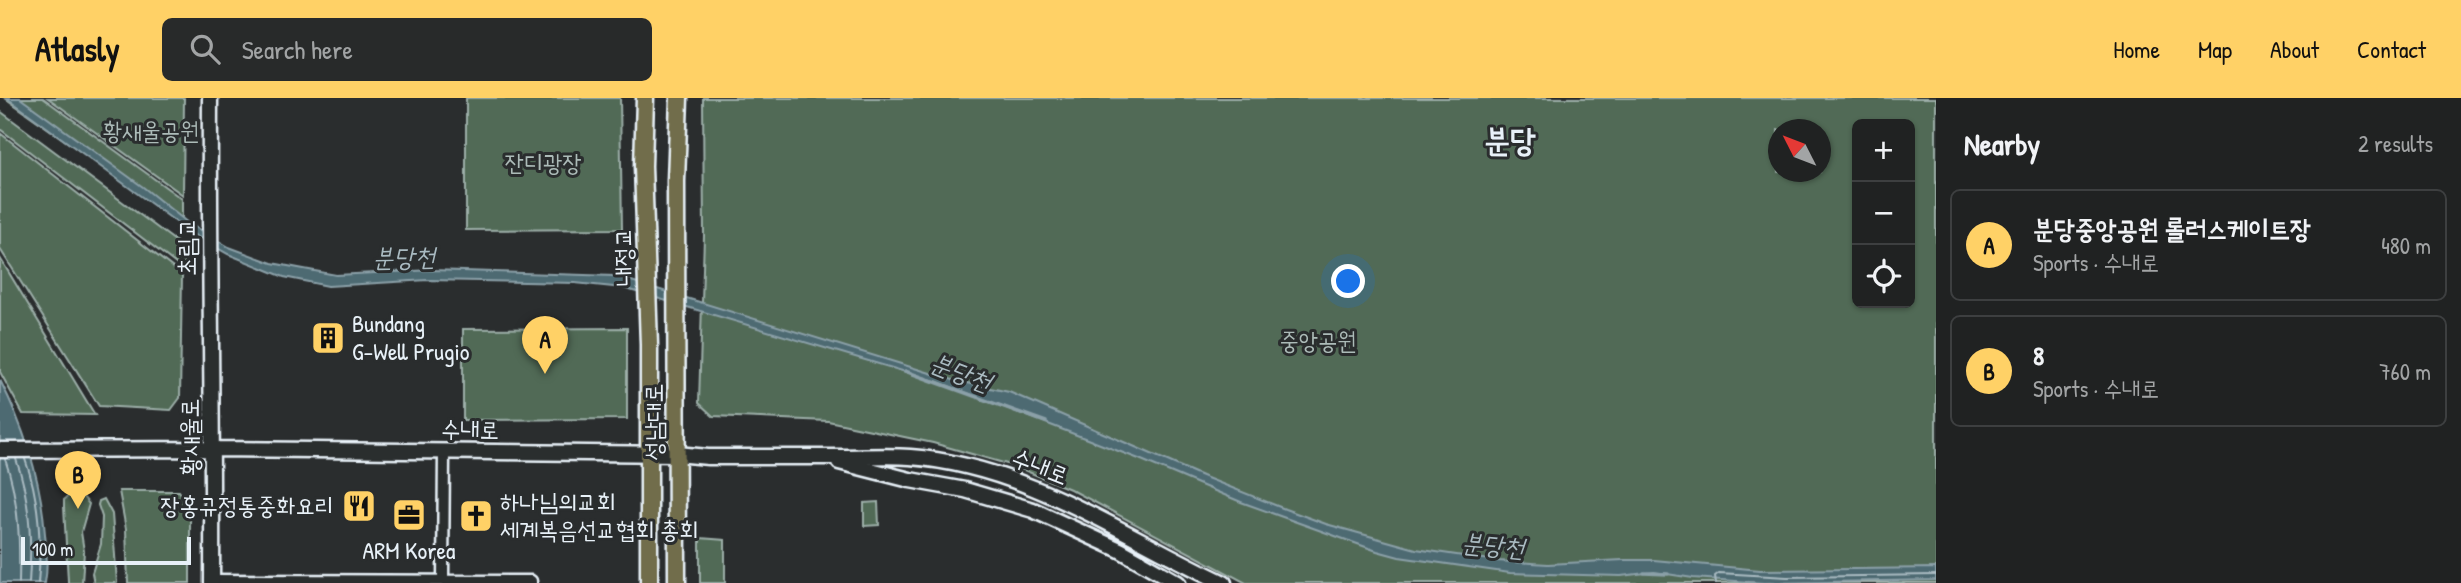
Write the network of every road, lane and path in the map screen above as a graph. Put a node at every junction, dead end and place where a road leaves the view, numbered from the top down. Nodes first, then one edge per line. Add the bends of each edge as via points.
1 (210, 98) edge
2 (645, 98) edge
3 (679, 98) edge
4 (210, 292) joint
5 (649, 345) joint
6 (214, 449) junction
7 (0, 450) edge
8 (444, 452) junction
9 (677, 454) junction
10 (650, 456) junction
11 (821, 457) junction
12 (443, 581) junction
13 (212, 582) edge
14 (356, 582) edge
15 (531, 583) edge
16 (649, 583) edge
17 (677, 583) edge
18 (1178, 583) edge
19 (1224, 583) edge

1 - 4 main road, 초림교
2 - 5 main road, 내정교
3 - 9 main road, 성남대로
4 - 6 main road, 황새울로
5 - 10 main road, 성남대로
6 - 7 main road, 수내로
6 - 8 main road, 수내로
6 - 13 main road, 황새울로
8 - 10 main road, 수내로
8 - 12 street
9 - 10 main road, 수내로
9 - 11 main road, 수내로
9 - 17 main road, 성남대로
10 - 16 main road, 성남대로
11 - 18 main road, 수내로 via 965,489 1033,510
11 - 19 main road, 수내로 via 911,457 996,475 1064,500
12 - 14 street
12 - 15 street
13 - 14 street

